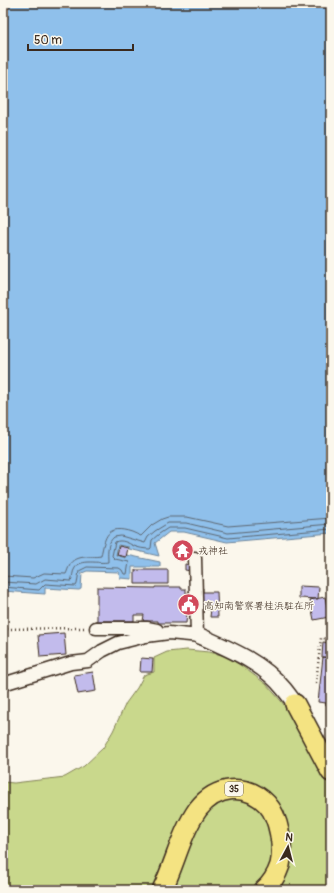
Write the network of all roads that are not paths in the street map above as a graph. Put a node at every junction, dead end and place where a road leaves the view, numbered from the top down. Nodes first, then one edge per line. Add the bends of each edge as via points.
1 (195, 558) dead end
2 (96, 628) road end
3 (169, 633) junction
4 (198, 636) junction
5 (3, 684) edge
6 (295, 704) joint
7 (331, 772) edge
8 (162, 890) edge
9 (264, 890) edge

1 - 4 street
2 - 3 street via 148,628
3 - 4 street
3 - 5 street via 118,643 88,661 71,663
4 - 6 street via 242,656 264,670 284,688
6 - 7 main road
8 - 9 main road, 35 via 189,826 199,809 211,796 223,790 238,789 252,793 268,805 281,838 280,865

